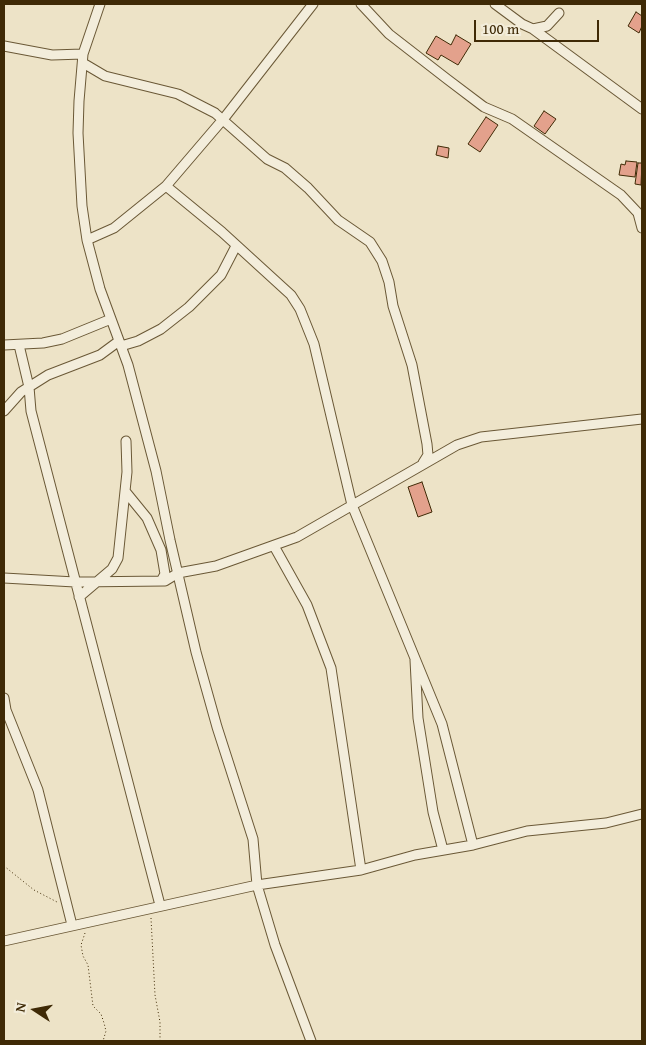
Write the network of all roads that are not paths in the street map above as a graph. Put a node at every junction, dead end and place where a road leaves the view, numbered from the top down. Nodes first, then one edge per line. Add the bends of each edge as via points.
1 (100, 4) edge
2 (313, 4) edge
3 (361, 4) edge
4 (495, 4) edge
5 (560, 13) dead end
6 (533, 29) junction
7 (4, 46) edge
8 (83, 58) junction
9 (642, 109) edge
10 (223, 120) junction
11 (166, 186) junction
12 (642, 228) edge
13 (87, 240) junction
14 (236, 246) junction
15 (110, 319) junction
16 (120, 344) junction
17 (4, 345) edge
18 (19, 345) junction
19 (29, 387) junction
20 (4, 411) edge
21 (642, 419) edge
22 (126, 441) dead end
23 (423, 464) junction
24 (125, 491) junction
25 (352, 505) junction
26 (274, 546) junction
27 (178, 573) junction
28 (4, 578) edge
29 (161, 581) junction
30 (75, 582) junction
31 (97, 582) junction
32 (79, 597) junction
33 (415, 655) junction
34 (4, 698) edge
35 (642, 814) edge
36 (473, 845) junction
37 (443, 850) junction
38 (361, 870) junction
39 (257, 884) junction
40 (155, 906) junction
41 (72, 925) junction
42 (4, 941) edge
43 (311, 1041) edge

1 - 8 street
2 - 10 street
3 - 12 street via 389,34 484,107 512,119 621,195 638,213
4 - 6 street
5 - 6 street via 547,26
6 - 9 street
7 - 8 street
8 - 10 street via 105,76 178,94
8 - 13 street via 78,133
10 - 11 street
10 - 23 street via 253,148 285,168 314,193 338,220 370,242 382,260 422,409 428,455
11 - 13 street via 114,228
11 - 14 street
13 - 15 street
14 - 16 street via 221,275 189,307 161,329 138,341
14 - 25 street via 291,295 300,309 314,344
15 - 16 street
15 - 18 street via 62,339
16 - 19 street
16 - 27 street via 156,471
17 - 18 street
18 - 19 street
19 - 20 street
19 - 30 street via 31,411
21 - 23 street via 482,437 457,445
22 - 24 street
23 - 25 street
24 - 29 street via 147,518 161,550 165,574
24 - 31 street via 118,558 112,569
25 - 26 street via 297,537
25 - 33 street
26 - 27 street via 216,566
26 - 38 street via 307,605 331,668
27 - 29 street
27 - 39 street via 217,727 253,839
28 - 30 street
29 - 31 street
30 - 31 street
30 - 32 street
31 - 32 street
32 - 40 street
33 - 36 street via 442,724
33 - 37 street via 418,718 433,812
34 - 41 street via 38,790
35 - 36 street via 606,822 527,831
36 - 37 street
37 - 38 street
38 - 39 street
39 - 40 street
39 - 43 street via 275,945
40 - 41 street
41 - 42 street

